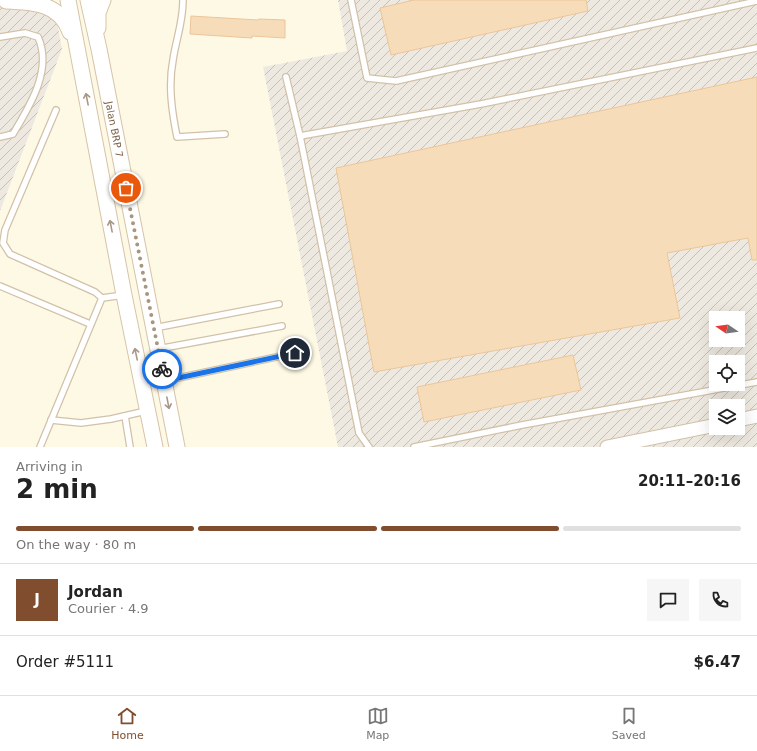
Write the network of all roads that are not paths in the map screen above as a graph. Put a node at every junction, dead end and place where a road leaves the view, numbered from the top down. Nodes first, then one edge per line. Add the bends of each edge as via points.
1 (68, 0) edge
2 (88, 0) edge
3 (103, 0) edge
4 (183, 0) edge
5 (351, 0) edge
6 (6, 1) edge
7 (757, 1) edge
8 (0, 37) edge
9 (757, 48) edge
10 (99, 49) junction
11 (80, 60) junction
12 (286, 77) dead end
13 (56, 110) dead end
14 (225, 134) dead end
15 (300, 136) junction
16 (0, 137) edge
17 (0, 286) edge
18 (124, 295) junction
19 (102, 298) junction
20 (279, 304) dead end
21 (90, 324) junction
22 (282, 326) dead end
23 (154, 328) junction
24 (158, 349) junction
25 (295, 353) dead end
26 (164, 381) junction
27 (757, 382) edge
28 (148, 411) junction
29 (125, 416) junction
30 (757, 416) edge
31 (745, 419) edge
32 (51, 420) junction
33 (709, 426) edge
34 (40, 447) edge
35 (130, 447) edge
36 (156, 447) edge
37 (177, 447) edge
38 (369, 447) edge
39 (414, 447) edge
40 (607, 447) edge

1 - 11 main road
2 - 10 main road, Jalan BRP 7
3 - 10 main road via 98,13
4 - 14 lane via 183,17 172,61 171,104 176,136
5 - 7 lane via 367,78 396,81
6 - 11 main road via 31,2 50,8 62,16
8 - 16 lane via 25,33 38,37 42,46 39,83 28,108 13,134
9 - 15 lane via 481,104
10 - 23 main road, Jalan BRP 7
18 -> 11 main road
12 - 15 lane
13 - 19 lane via 5,230 4,243 10,254 95,292
15 - 38 lane via 359,433
17 - 21 lane
18 - 19 lane
28 -> 18 main road
19 - 21 lane
20 - 23 lane
21 - 32 lane
22 - 24 lane
23 - 24 main road, Jalan BRP 7
24 - 26 main road, Jalan BRP 7
25 - 26 lane
26 -> 37 main road, Jalan BRP 7
27 - 39 lane
28 - 29 lane
28 - 36 main road
29 - 32 lane via 81,423
29 - 35 lane
30 - 31 street
32 - 34 lane
33 - 40 street

